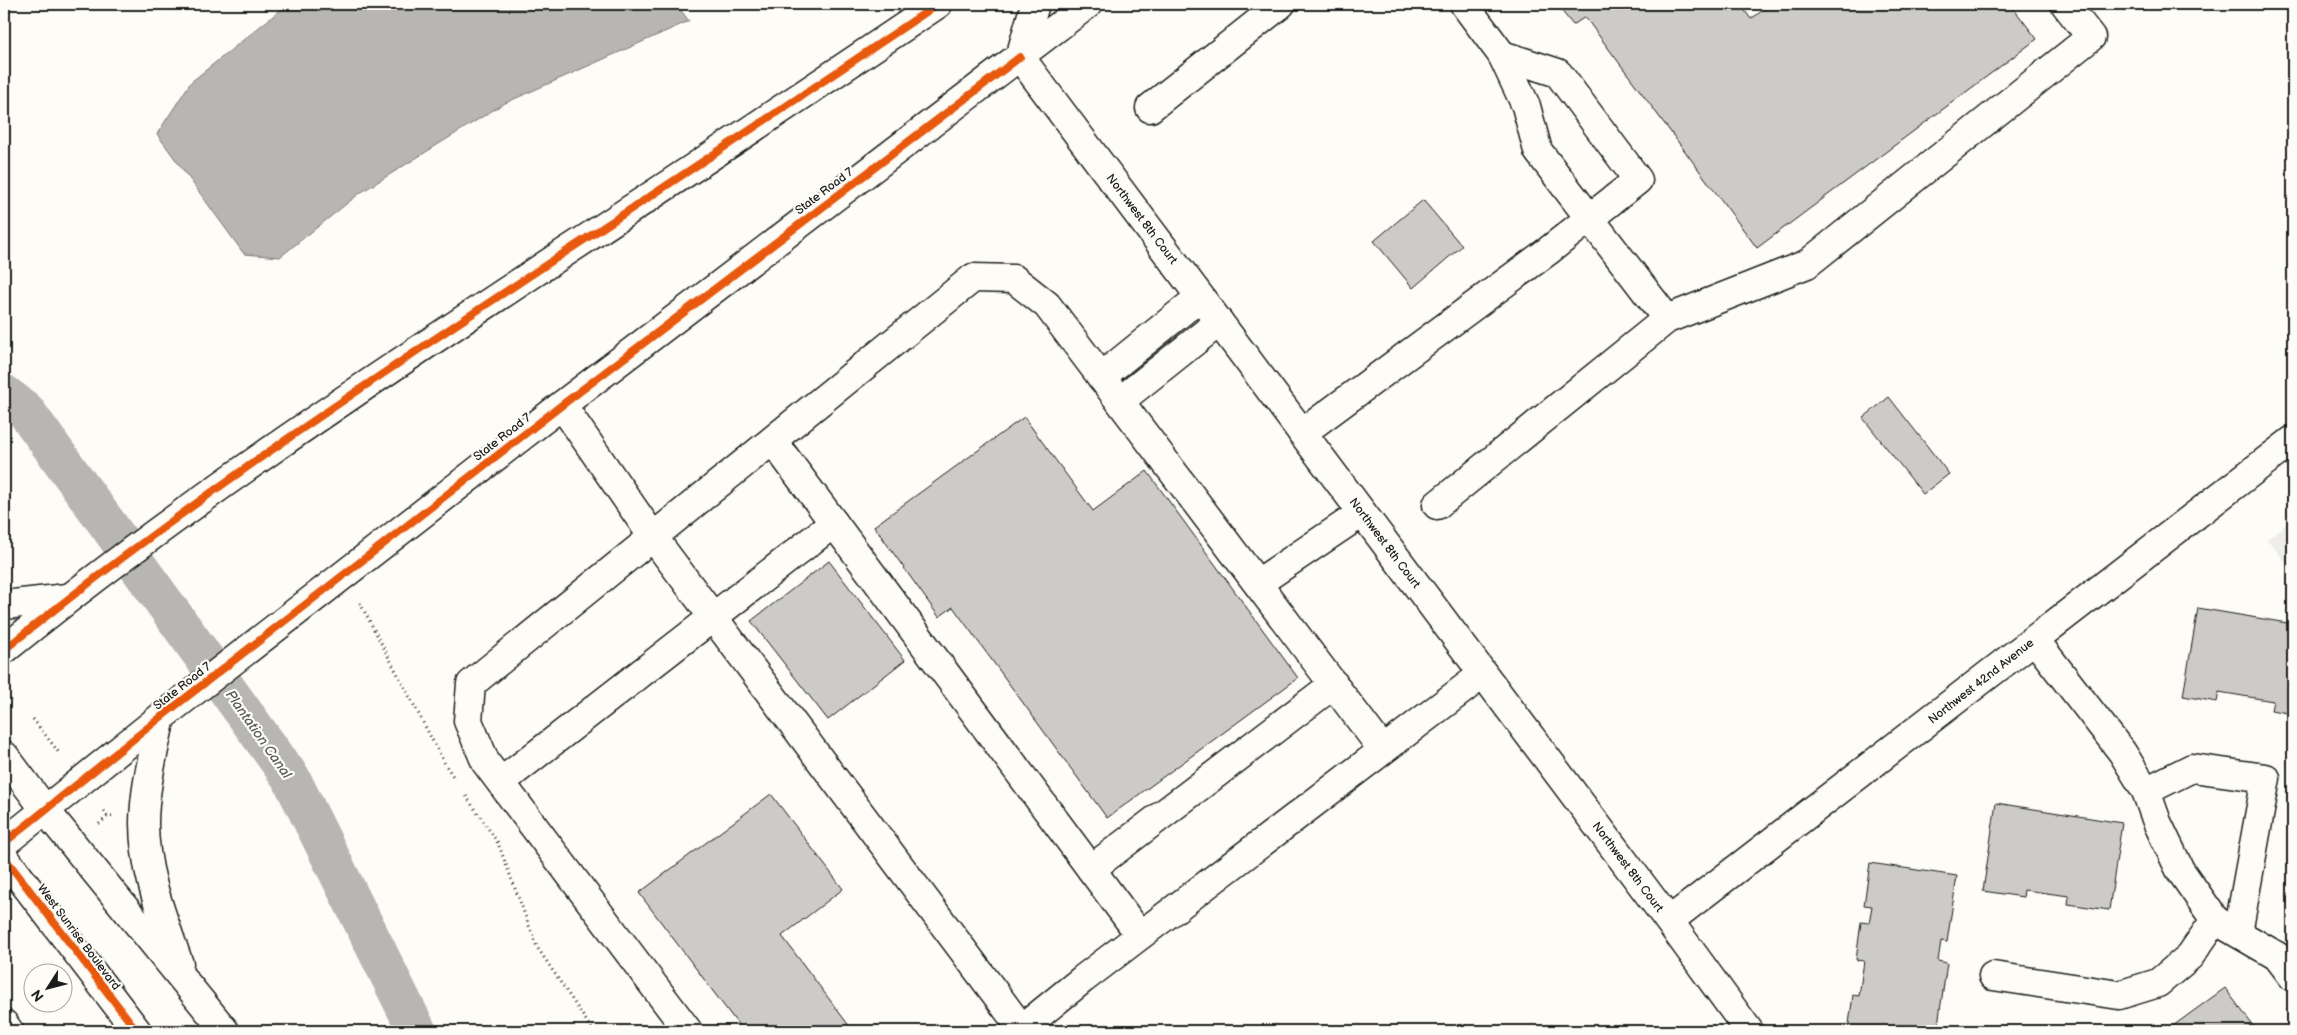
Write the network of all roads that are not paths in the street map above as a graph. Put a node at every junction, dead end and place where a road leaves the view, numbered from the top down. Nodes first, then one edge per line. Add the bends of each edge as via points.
1 (938, 4) edge
2 (1035, 4) edge
3 (1088, 4) edge
4 (1281, 4) edge
5 (1464, 4) edge
6 (2065, 4) edge
7 (1502, 55) junction
8 (1020, 56) junction
9 (1150, 108) dead end
10 (1588, 218) junction
11 (1200, 296) junction
12 (1667, 319) junction
13 (1219, 322) junction
14 (1101, 377) junction
15 (1120, 401) junction
16 (562, 405) junction
17 (1302, 433) junction
18 (2293, 440) edge
19 (772, 441) junction
20 (1437, 505) dead end
21 (1362, 513) junction
22 (834, 523) junction
23 (653, 538) junction
24 (1258, 584) junction
25 (67, 598) junction
26 (4, 604) edge
27 (714, 618) junction
28 (2035, 640) junction
29 (4, 650) edge
30 (1483, 674) junction
31 (1334, 684) junction
32 (161, 717) junction
33 (1383, 750) junction
34 (4, 755) edge
35 (500, 782) junction
36 (2146, 791) junction
37 (46, 811) junction
38 (4, 843) edge
39 (4, 857) edge
40 (1091, 869) junction
41 (2215, 920) junction
42 (1669, 921) junction
43 (2238, 933) junction
44 (1140, 935) junction
45 (1993, 976) dead end
46 (2293, 977) edge
47 (185, 981) junction
48 (4, 1024) edge
49 (1021, 1030) edge
50 (9, 1031) edge
51 (137, 1031) edge
52 (225, 1031) edge
53 (688, 1031) edge
54 (1749, 1031) edge

1 - 25 main road via 417,349 228,479
2 - 8 main road
3 - 8 main road, State Road 7
4 - 9 main road
5 - 7 main road
6 - 12 main road via 2091,37 1807,264
7 - 10 main road via 1526,106 1538,151
7 - 10 main road via 1558,73 1638,180
8 - 11 main road, Northwest 8th Court
8 - 16 main road, State Road 7
10 - 12 main road
10 - 17 main road
11 - 13 main road, Northwest 8th Court
11 - 14 main road
12 - 20 main road
13 - 15 main road
13 - 17 main road, Northwest 8th Court
14 - 15 main road
14 - 19 main road via 1047,305 1014,279 973,278
15 - 24 main road
16 - 23 main road
16 - 32 main road, State Road 7
17 - 21 main road, Northwest 8th Court
18 - 28 main road, Northwest 42nd Avenue
19 - 22 main road
19 - 23 main road
21 - 24 main road
21 - 30 main road, Northwest 8th Court
22 - 27 main road
22 - 40 main road
23 - 27 main road
23 - 35 main road via 471,684 468,721 486,763
24 - 31 main road
25 - 26 main road
25 - 29 main road
27 - 35 main road
27 - 49 main road
28 - 36 main road via 2122,752
28 - 42 main road, Northwest 42nd Avenue
30 - 33 main road
30 - 42 main road, Northwest 8th Court
31 - 33 main road
31 - 40 main road
32 - 37 main road, State Road 7
32 - 47 main road via 144,823 151,882
33 - 44 main road
34 - 37 main road
35 - 53 main road
36 - 41 main road via 2156,822 2180,870
36 - 43 main road via 2192,768 2266,778
37 - 38 main road, State Road 7
37 - 47 main road
39 - 51 main road, West Sunrise Boulevard
40 - 44 main road
41 - 43 main road
41 - 45 main road via 2190,956 2158,983 2119,995
42 - 54 main road, Northwest 8th Court
43 - 46 main road via 2277,956
44 - 49 main road
47 - 52 main road
48 - 50 main road

